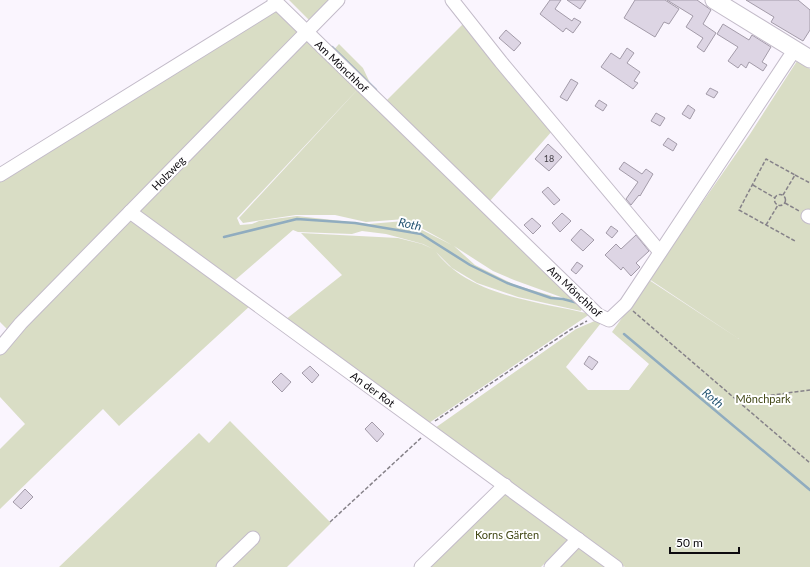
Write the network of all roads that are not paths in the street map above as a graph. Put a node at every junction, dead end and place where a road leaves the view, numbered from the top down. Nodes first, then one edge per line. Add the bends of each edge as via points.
1 (338, 0) edge
2 (452, 0) edge
3 (714, 0) edge
4 (275, 2) edge
5 (306, 31) junction
6 (795, 49) junction
7 (810, 59) edge
8 (0, 175) edge
9 (130, 212) junction
10 (660, 252) junction
11 (0, 348) edge
12 (505, 486) junction
13 (253, 538) dead end
14 (578, 539) junction
15 (223, 567) edge
16 (421, 567) edge
17 (551, 567) edge
18 (616, 567) edge

1 - 5 street, Holzweg
2 - 10 street
3 - 6 main road
4 - 5 street, Am Mönchhof
4 - 8 street
5 - 9 street, Holzweg
5 - 10 street, Am Mönchhof via 598,315 609,320 626,304
6 - 7 main road
6 - 10 street, Am Mönchhof
9 - 11 street, Holzweg via 21,323
9 - 12 street, An der Rot
12 - 14 street, An der Rot
12 - 16 street
13 - 15 street
14 - 17 street
14 - 18 street, An der Rot

